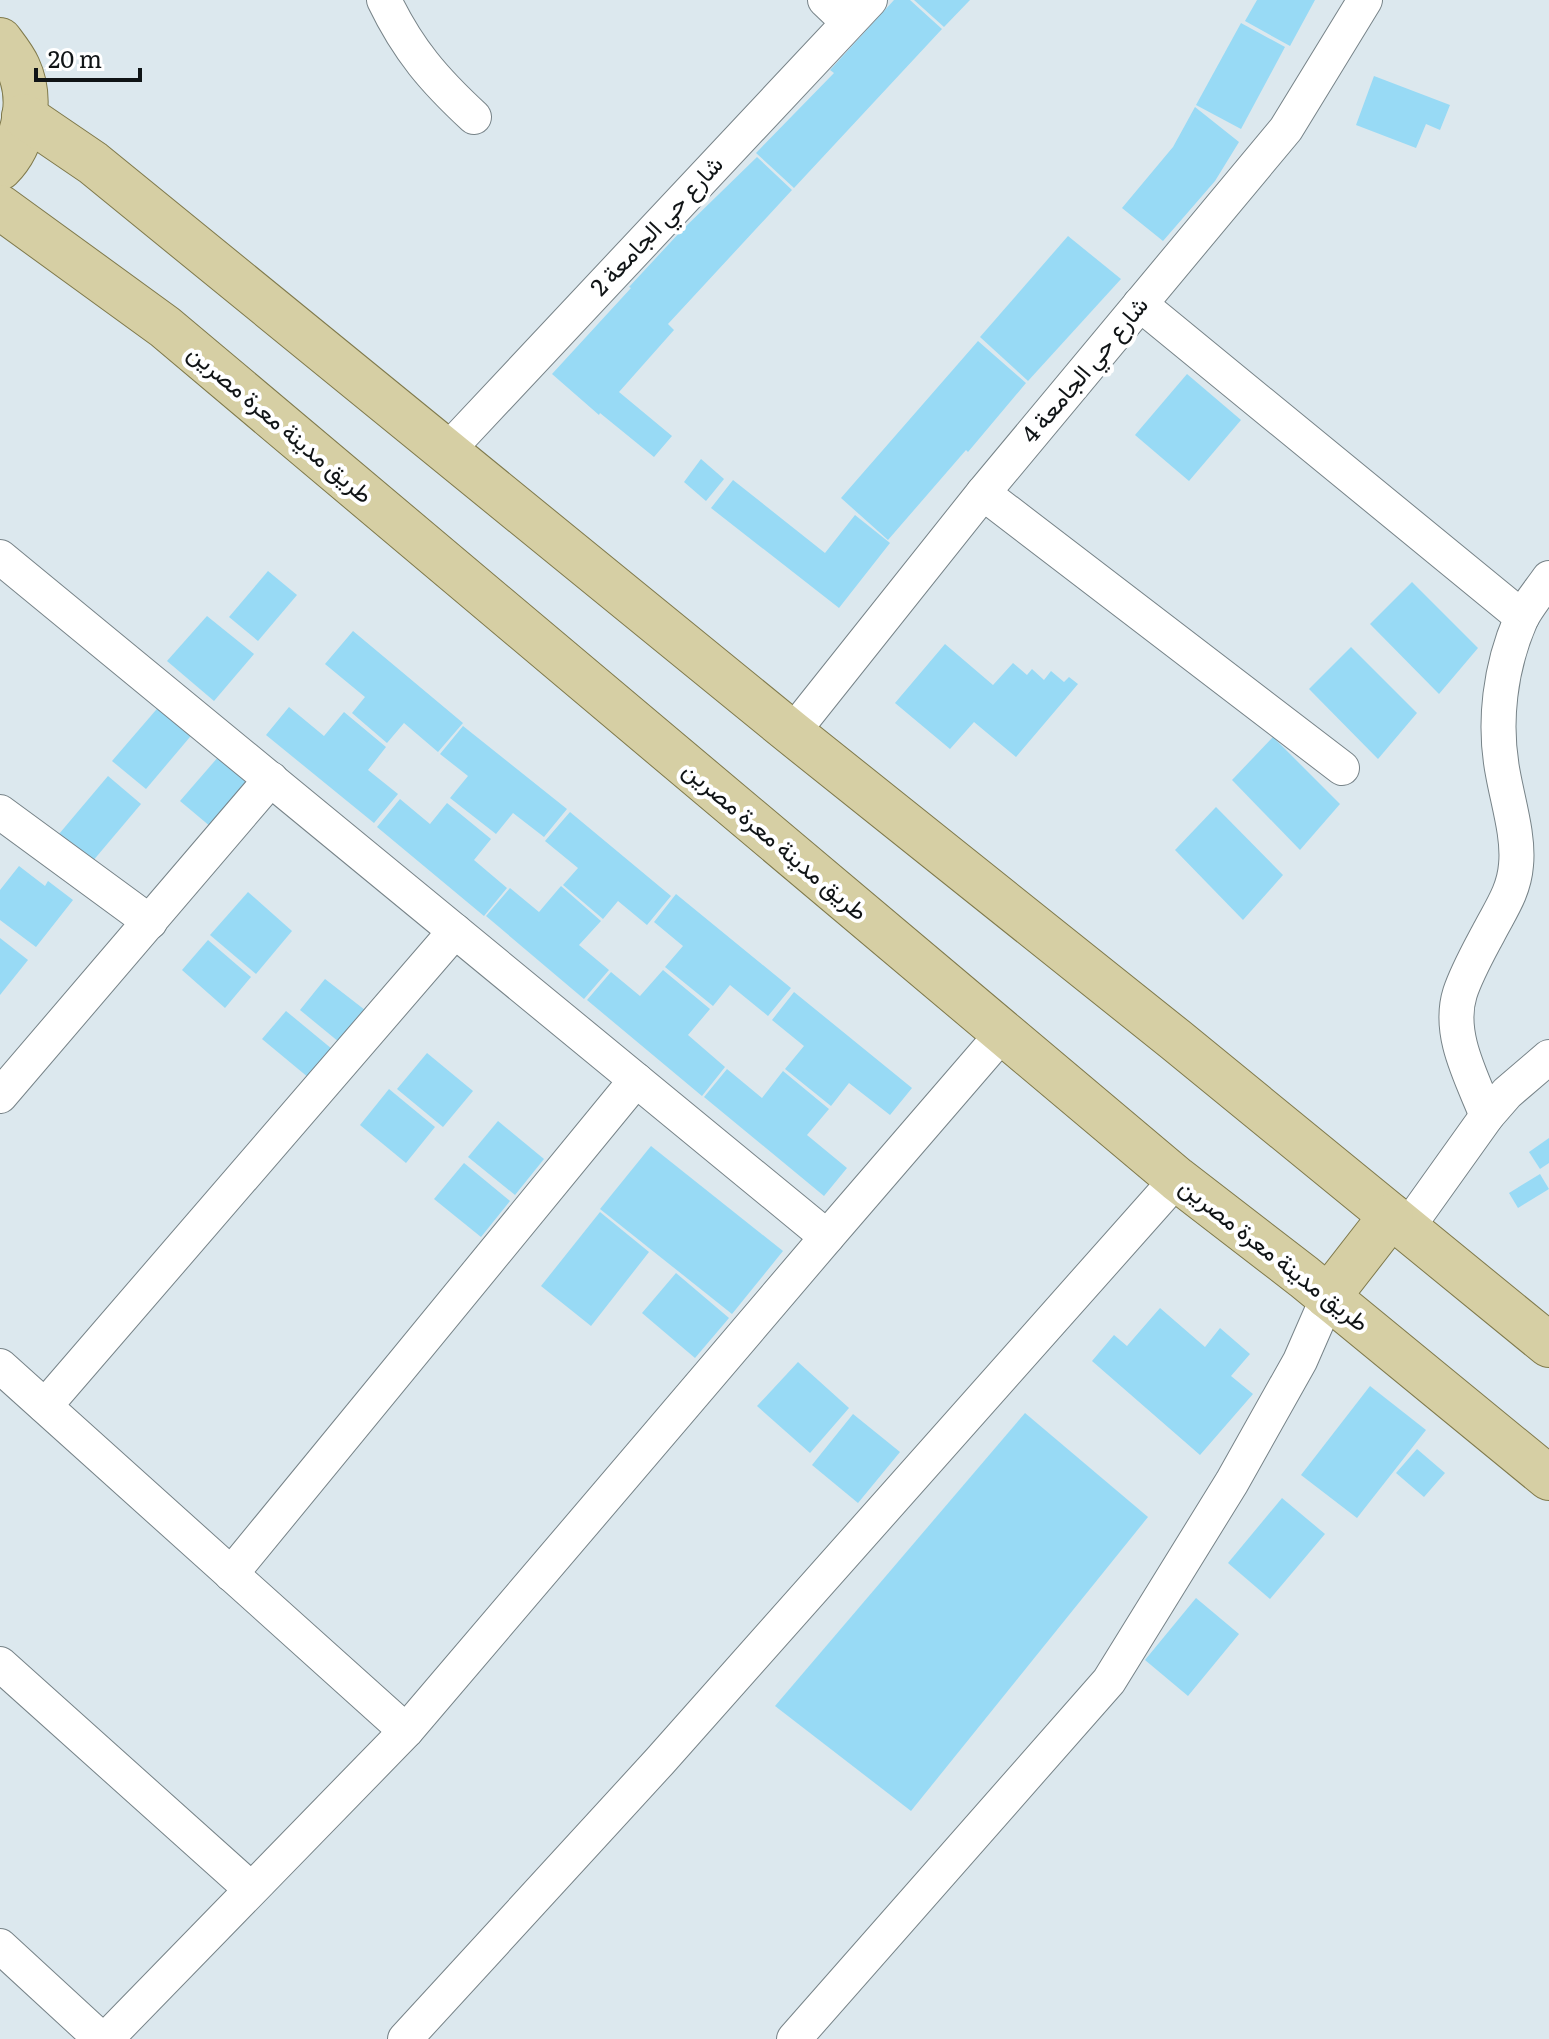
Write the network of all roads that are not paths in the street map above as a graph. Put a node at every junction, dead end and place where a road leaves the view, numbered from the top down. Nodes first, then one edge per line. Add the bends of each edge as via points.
1 (384, 0) edge
2 (1365, 0) edge
3 (848, 7) edge
4 (0, 39) edge
5 (24, 116) junction
6 (474, 117) dead end
7 (0, 168) edge
8 (0, 207) edge
9 (1140, 304) junction
10 (446, 452) junction
11 (983, 493) junction
12 (0, 557) edge
13 (1549, 578) edge
14 (1522, 617) junction
15 (792, 733) junction
16 (1342, 768) dead end
17 (271, 779) junction
18 (0, 812) edge
19 (150, 922) junction
20 (455, 931) junction
21 (1003, 1033) junction
22 (1549, 1057) edge
23 (636, 1080) junction
24 (0, 1096) edge
25 (1487, 1116) junction
26 (1177, 1179) junction
27 (1399, 1222) junction
28 (827, 1237) junction
29 (1328, 1297) junction
30 (1549, 1345) edge
31 (0, 1366) edge
32 (45, 1406) junction
33 (1549, 1478) edge
34 (231, 1574) junction
35 (0, 1664) edge
36 (406, 1731) junction
37 (251, 1889) junction
38 (0, 1946) edge
39 (104, 2039) edge
40 (405, 2039) edge
41 (794, 2039) edge

1 - 6 street via 419,61
2 - 9 street, شارع حي الجامعة 4 via 1286,129
3 - 10 street, شارع حي الجامعة 2
4 - 5 main road via 18,67 26,98
5 - 7 main road via 22,133
5 - 10 main road via 93,163
8 - 21 main road, طريق مدينة معرة مصرين via 165,327
9 - 11 street, شارع حي الجامعة 4
9 - 14 street
10 - 15 main road
11 - 15 street, شارع حي الجامعة 4
11 - 16 street
12 - 17 street
13 - 14 street
14 - 25 street via 1506,664 1498,727 1515,841 1514,881 1460,994 1457,1016 1461,1048
15 - 27 main road
17 - 19 street
17 - 20 street
18 - 19 street
19 - 24 street
20 - 23 street
20 - 32 street
21 - 26 main road, طريق مدينة معرة مصرين
21 - 28 street
22 - 25 street
23 - 28 street
23 - 34 street
25 - 27 street
26 - 29 main road, طريق مدينة معرة مصرين
26 - 40 street
27 - 29 main road
27 - 30 main road
28 - 36 street
29 - 33 main road, طريق مدينة معرة مصرين
29 - 41 street via 1300,1361 1232,1482 1109,1681
31 - 32 street
32 - 34 street
34 - 36 street
35 - 37 street
36 - 37 street
37 - 39 street
38 - 39 street

